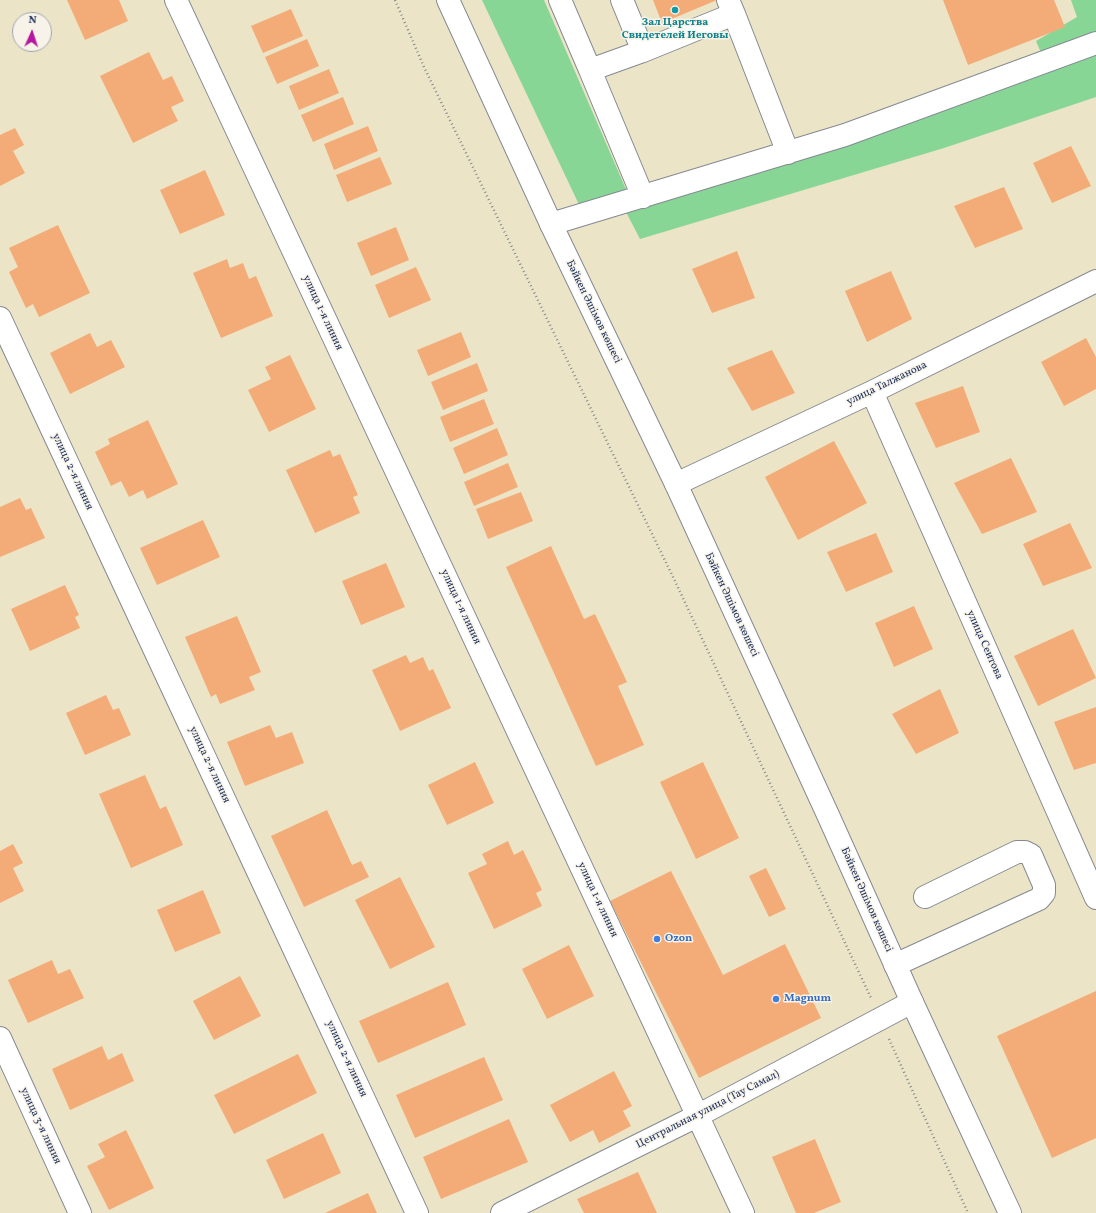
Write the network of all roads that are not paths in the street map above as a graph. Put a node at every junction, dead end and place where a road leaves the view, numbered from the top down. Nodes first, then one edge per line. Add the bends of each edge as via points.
1 (176, 0) edge
2 (448, 0) edge
3 (560, 0) edge
4 (622, 0) edge
5 (731, 7) edge
6 (1096, 43) edge
7 (642, 51) junction
8 (590, 70) junction
9 (788, 153) junction
10 (643, 197) junction
11 (551, 224) junction
12 (1096, 281) edge
13 (0, 318) edge
14 (872, 392) junction
15 (676, 484) junction
16 (925, 897) dead end
17 (1096, 898) edge
18 (895, 965) junction
19 (912, 1002) junction
20 (0, 1038) edge
21 (698, 1116) junction
22 (80, 1213) edge
23 (417, 1213) edge
24 (502, 1213) edge
25 (743, 1213) edge
26 (1010, 1213) edge

1 - 21 street, улица 1-я линия
2 - 11 street, Бәйкен Әшімов көшесі
3 - 8 street
4 - 7 street
5 - 7 street
5 - 9 street
6 - 9 street via 846,136
7 - 8 street
8 - 10 street
9 - 10 street
10 - 11 street
11 - 15 street, Бәйкен Әшімов көшесі
12 - 14 street, улица Талжанова
13 - 23 street, улица 2-я линия
14 - 15 street, улица Талжанова
14 - 17 street, улица Сеитова
15 - 18 street, Бәйкен Әшімов көшесі
16 - 18 street via 1017,852 1031,855 1044,885 1044,893 1039,899
18 - 19 street, Бәйкен Әшімов көшесі
19 - 21 street, Центральная улица (Тау Самал)
19 - 26 street, Бәйкен Әшімов көшесі
20 - 22 street, улица 3-я линия
21 - 24 street, Центральная улица (Тау Самал)
21 - 25 street, улица 1-я линия

